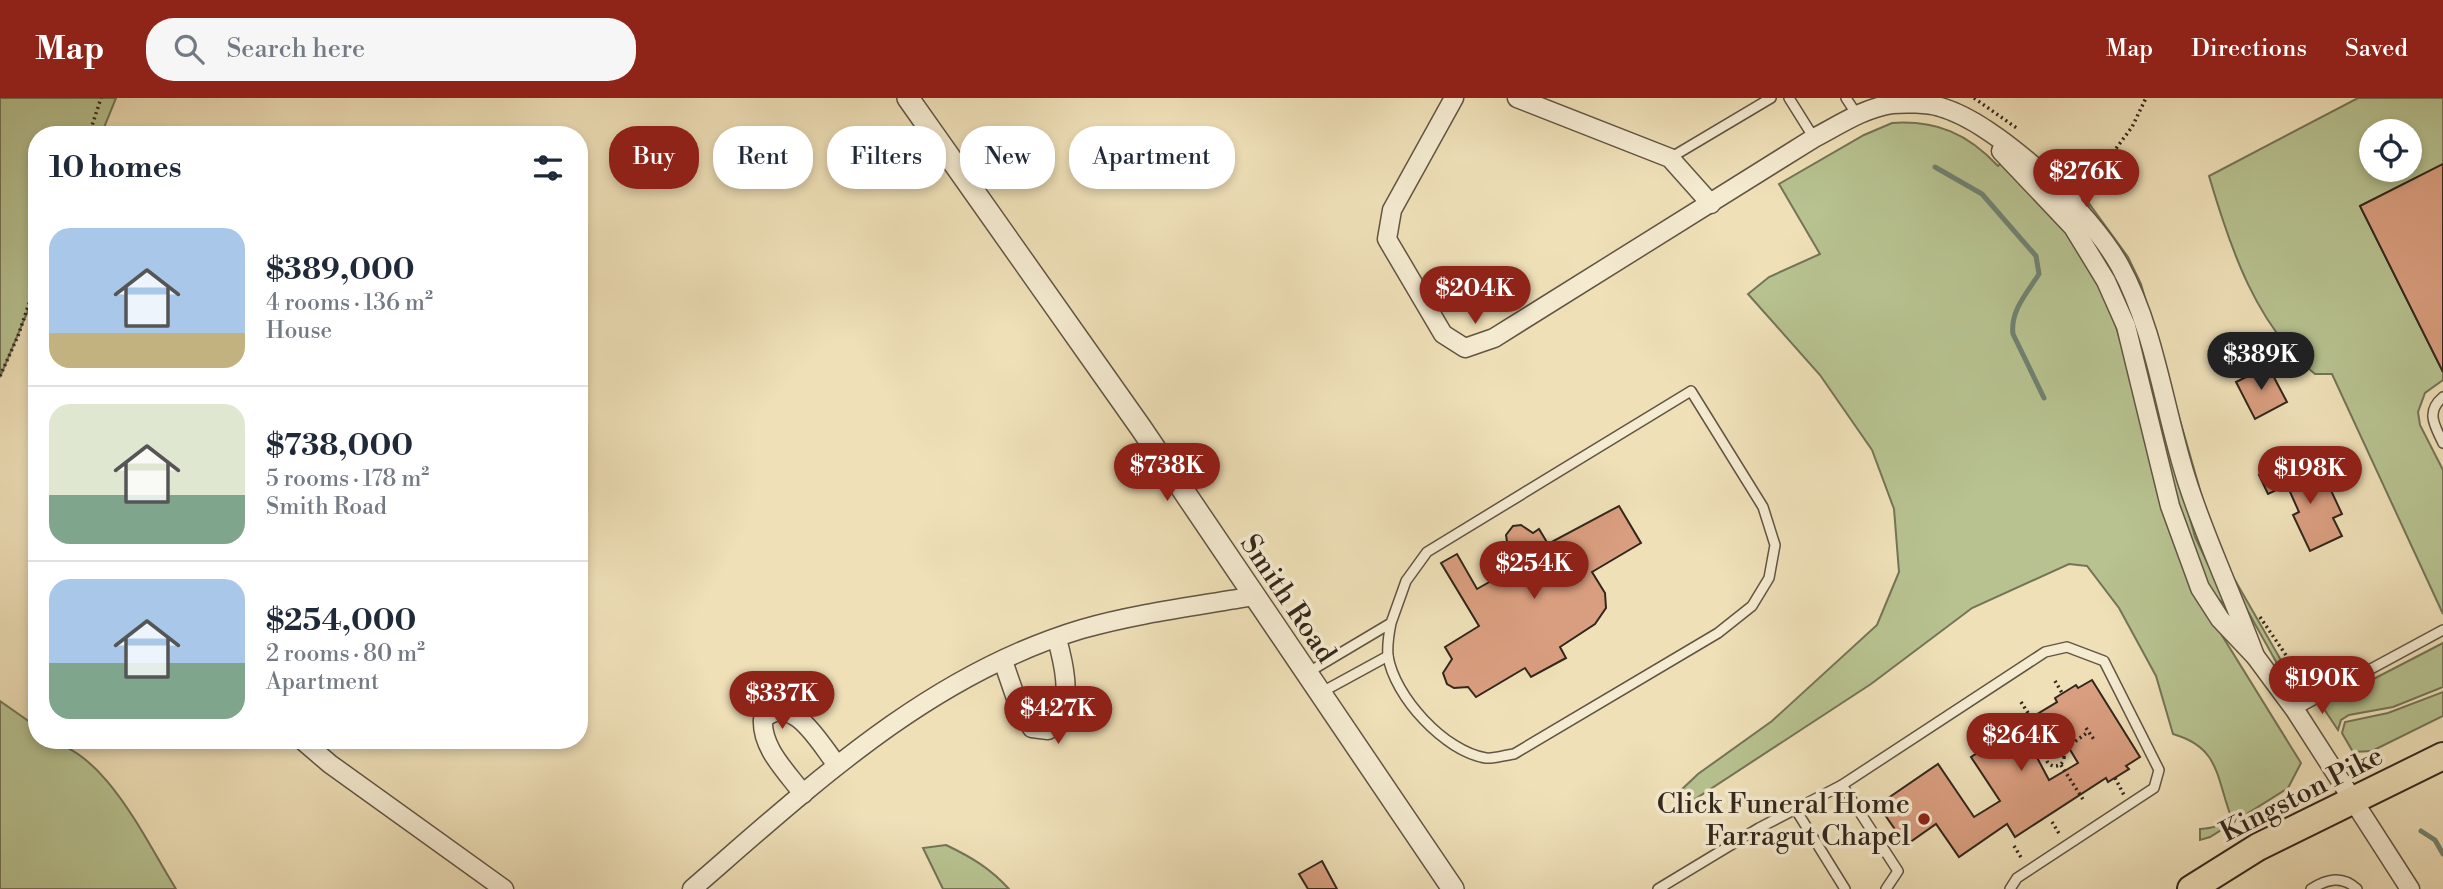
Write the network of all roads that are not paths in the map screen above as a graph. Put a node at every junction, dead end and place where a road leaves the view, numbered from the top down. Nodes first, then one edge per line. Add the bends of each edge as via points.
1 (908, 98) edge
2 (1454, 98) edge
3 (1517, 98) edge
4 (1771, 98) edge
5 (1789, 98) edge
6 (1846, 98) edge
7 (1857, 115) junction
8 (1814, 138) junction
9 (1670, 158) junction
10 (2094, 179) road end
11 (1711, 204) junction
12 (2060, 204) junction
13 (2443, 397) edge
14 (2168, 412) junction
15 (2149, 417) junction
16 (2443, 443) edge
17 (1254, 596) junction
18 (1391, 623) junction
19 (2443, 630) edge
20 (1057, 639) junction
21 (1388, 656) junction
22 (2255, 656) junction
23 (1003, 661) junction
24 (1307, 673) junction
25 (1320, 693) junction
26 (2295, 710) junction
27 (312, 749) edge
28 (2443, 756) edge
29 (837, 765) junction
30 (1842, 785) junction
31 (803, 794) junction
32 (2354, 800) junction
33 (1796, 810) junction
34 (504, 889) edge
35 (692, 889) edge
36 (1453, 889) edge
37 (1658, 889) edge
38 (1845, 889) edge
39 (1886, 889) edge
40 (2010, 889) edge
41 (2191, 889) edge
42 (2311, 889) edge
43 (2357, 889) edge
44 (2410, 889) edge

1 - 17 street, Smith Road
2 - 11 street via 1392,210 1386,231 1443,334 1458,345 1475,347 1494,338
3 - 9 street
4 - 9 lane
5 - 8 lane
6 - 7 lane
7 - 8 street
7 - 12 street via 1893,104 1939,106 1979,124
8 - 11 street
9 - 11 street
10 - 12 street
12 - 14 street via 2090,223 2120,266 2141,317
12 - 15 street via 2106,281 2126,326
13 - 16 lane via 2435,404 2432,418
14 - 15 street
14 - 22 street via 2210,552
15 - 22 street via 2170,506 2200,588 2220,619
17 - 20 street via 1082,629
17 - 24 street, Smith Road
18 - 21 lane
18 - 21 lane via 1406,581 1427,552 1691,391 1763,507 1775,545 1769,578 1752,606 1718,633 1514,754 1486,758 1452,743 1406,700
18 - 24 lane
19 - 26 lane
20 - 23 street
20 - 23 street via 1067,699 1062,720 1048,730 1032,728
21 - 25 lane
22 - 26 street
23 - 29 street via 962,679
24 - 25 street, Smith Road
25 - 36 street, Smith Road
26 - 32 street
27 - 34 street
28 - 32 main road, Kingston Pike
29 - 31 street
29 - 31 street via 796,714 770,712 763,719 767,746
30 - 33 lane
30 - 39 lane via 1898,871
30 - 40 lane via 2045,652 2067,647 2104,661 2159,770 2154,788 2017,878
31 - 35 street
32 - 41 main road, Kingston Pike via 2258,847
32 - 44 street
33 - 37 lane
33 - 38 lane
42 - 43 lane via 2333,879

